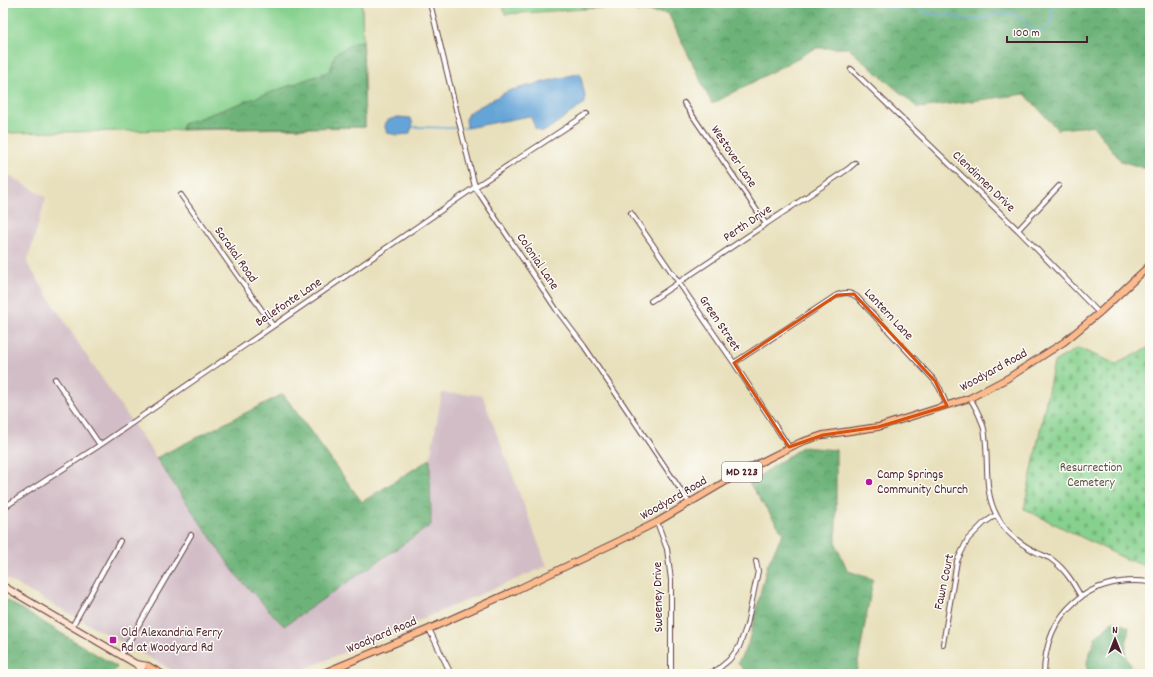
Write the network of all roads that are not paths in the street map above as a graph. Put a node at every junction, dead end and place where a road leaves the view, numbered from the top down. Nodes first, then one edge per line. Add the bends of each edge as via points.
1 (430, 3) edge
2 (851, 69) dead end
3 (684, 103) dead end
4 (587, 114) dead end
5 (855, 163) dead end
6 (1059, 186) dead end
7 (475, 187) junction
8 (181, 194) dead end
9 (631, 213) dead end
10 (766, 224) junction
11 (1018, 230) junction
12 (1150, 265) edge
13 (679, 282) junction
14 (651, 301) dead end
15 (1100, 313) junction
16 (272, 326) junction
17 (734, 364) junction
18 (55, 379) dead end
19 (970, 398) junction
20 (946, 406) junction
21 (100, 444) junction
22 (789, 447) junction
23 (690, 504) junction
24 (3, 508) edge
25 (996, 515) junction
26 (657, 522) junction
27 (191, 535) dead end
28 (120, 541) dead end
29 (756, 561) dead end
30 (1150, 582) edge
31 (3, 586) edge
32 (1081, 597) junction
33 (73, 626) junction
34 (429, 629) junction
35 (943, 644) dead end
36 (121, 655) junction
37 (136, 664) junction
38 (148, 666) junction
39 (146, 674) edge
40 (158, 674) edge
41 (162, 674) edge
42 (321, 674) edge
43 (451, 674) edge
44 (671, 674) edge
45 (708, 674) edge
46 (1044, 674) edge

1 - 7 street, Colonial Lane
2 - 11 street, Clendinnen Drive
3 - 10 street, Westover Lane
4 - 7 street, Bellefonte Lane
5 - 10 street, Perth Drive
6 - 11 street
7 - 16 street, Bellefonte Lane
7 - 23 street, Colonial Lane
8 - 16 street, Sarakal Road
9 - 13 street, Green Street
10 - 13 street, Perth Drive
11 - 15 street, Clendinnen Drive
12 - 15 main road, Woodyard Road / MD 223
13 - 14 street, Perth Drive
13 - 17 street, Green Street
15 - 19 main road, Woodyard Road / MD 223 via 1051,351
16 - 21 street, Bellefonte Lane
17 - 20 street, Lantern Lane via 837,295 850,293 857,297 935,381
17 - 22 street, Green Street
18 - 21 street
19 - 20 main road, Woodyard Road / MD 223
19 - 25 street via 984,430 988,488
20 - 22 main road, Woodyard Road / MD 223 via 878,427 810,438
21 - 24 street, Bellefonte Lane
22 - 23 main road, Woodyard Road / MD 223
23 - 26 main road, Woodyard Road / MD 223
25 - 32 street via 1018,541 1050,559 1064,571
25 - 35 street, Fawn Court via 968,538 957,561
26 - 34 main road, Woodyard Road / MD 223
26 - 44 street, Sweeney Drive via 666,549 671,580
27 - 36 street
28 - 33 street
29 - 45 street via 758,571 747,625 739,647 729,660
30 - 32 street via 1133,580 1107,584
31 - 33 main road
32 - 46 street via 1068,607 1052,631
33 - 36 main road
34 - 42 main road, Woodyard Road / MD 223
34 - 43 street
36 - 37 main road
37 - 38 main road
37 - 39 main road
38 - 40 main road
38 - 41 main road

